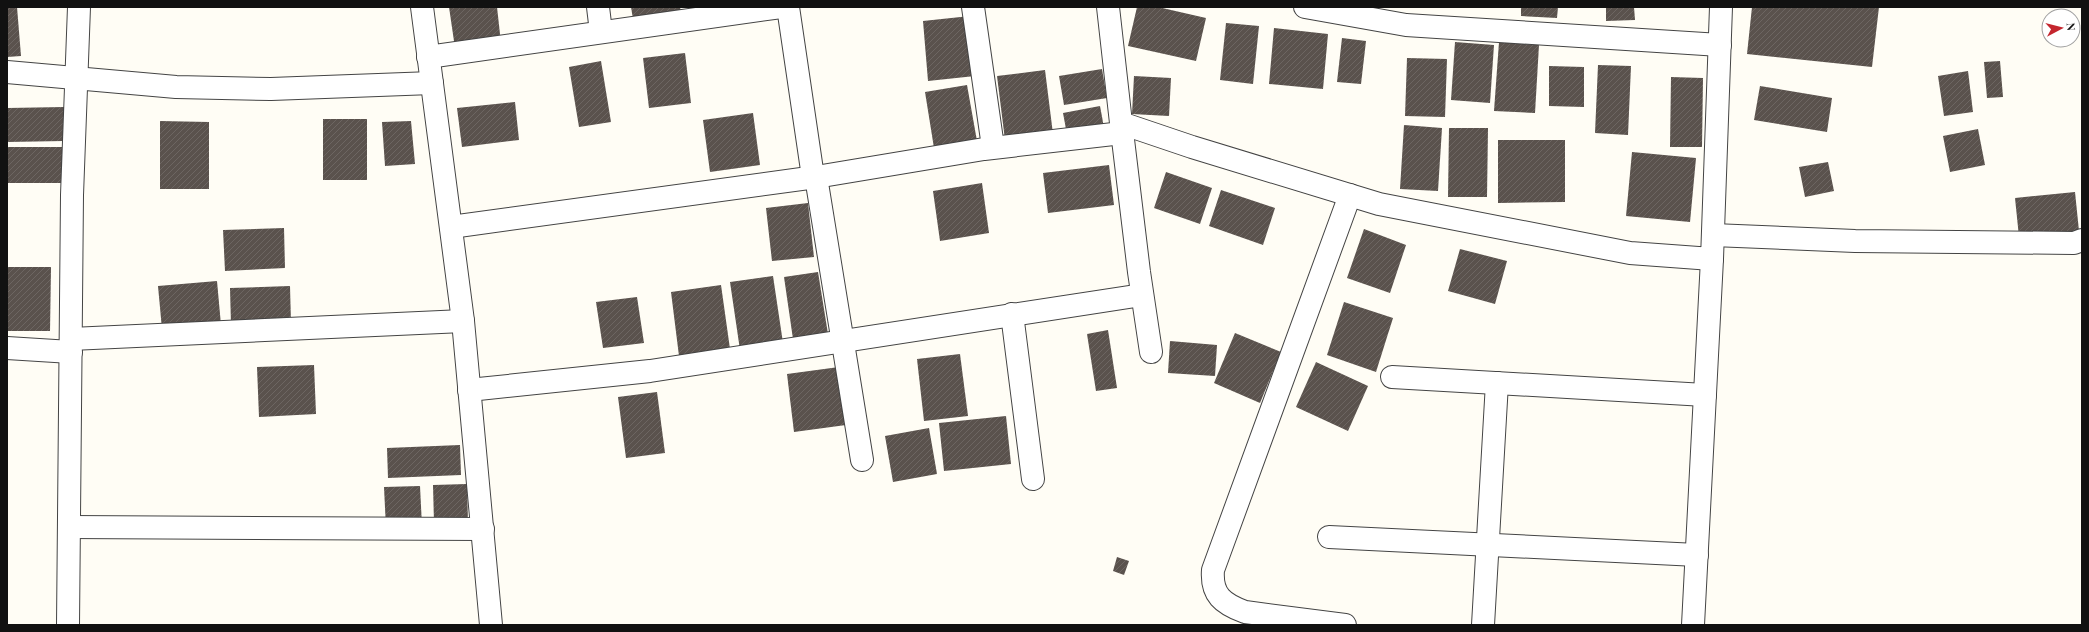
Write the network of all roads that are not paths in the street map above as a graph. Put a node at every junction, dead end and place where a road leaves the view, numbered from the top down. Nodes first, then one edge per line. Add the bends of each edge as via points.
1 (79, 7) edge
2 (422, 7) edge
3 (598, 7) edge
4 (781, 7) edge
5 (788, 7) edge
6 (973, 7) edge
7 (1108, 7) edge
8 (1305, 7) edge
9 (1721, 7) edge
10 (601, 32) junction
11 (1720, 45) junction
12 (428, 57) junction
13 (7, 72) edge
14 (77, 77) junction
15 (432, 83) junction
16 (1122, 128) junction
17 (993, 148) junction
18 (815, 177) junction
19 (1350, 195) junction
20 (451, 227) junction
21 (1714, 235) junction
22 (2082, 240) edge
23 (1712, 259) junction
24 (1142, 295) junction
25 (1012, 314) junction
26 (463, 321) junction
27 (842, 340) junction
28 (71, 345) junction
29 (7, 348) edge
30 (1151, 352) dead end
31 (1392, 377) dead end
32 (1497, 383) junction
33 (469, 390) junction
34 (1705, 396) junction
35 (862, 460) dead end
36 (1033, 479) dead end
37 (69, 527) junction
38 (483, 529) junction
39 (1329, 536) dead end
40 (1488, 545) junction
41 (1697, 555) junction
42 (68, 625) edge
43 (491, 625) edge
44 (1345, 625) edge
45 (1483, 625) edge
46 (1693, 625) edge

1 - 14 street
2 - 12 street
3 - 10 street
4 - 10 street
5 - 18 street
6 - 17 street
7 - 16 street
8 - 11 street via 1406,25
9 - 11 street
10 - 12 street
11 - 21 street
12 - 15 street
13 - 14 street
14 - 15 street via 176,87 263,89
14 - 28 street via 72,195
15 - 20 street
16 - 17 street
16 - 19 street
16 - 24 street
17 - 18 street
18 - 20 street
18 - 27 street
19 - 23 street via 1387,206 1630,252
19 - 44 street via 1213,570 1212,579 1214,590 1220,599 1245,612
20 - 26 street
21 - 22 street via 1855,242 2074,243
21 - 23 street
23 - 34 street
24 - 25 street
24 - 30 street
25 - 27 street
25 - 36 street
26 - 28 street
26 - 33 street
27 - 33 street via 650,371
27 - 35 street
28 - 29 street
28 - 37 street
31 - 32 street
32 - 34 street
32 - 40 street
33 - 38 street
34 - 41 street
37 - 38 street
37 - 42 street
38 - 43 street
39 - 40 street
40 - 41 street
40 - 45 street
41 - 46 street

